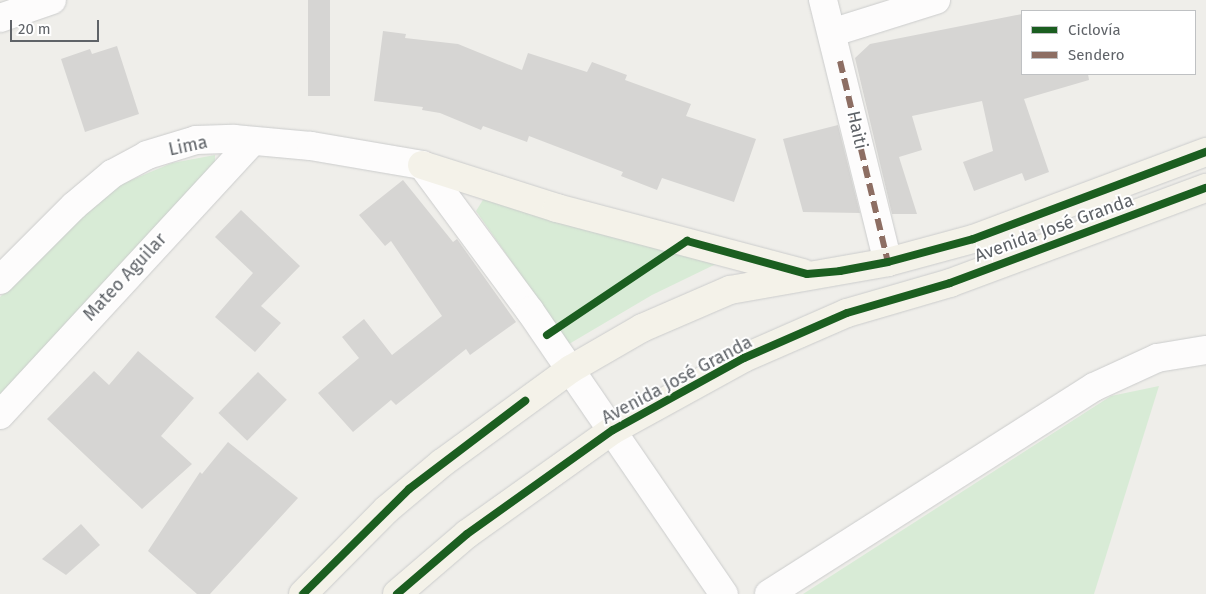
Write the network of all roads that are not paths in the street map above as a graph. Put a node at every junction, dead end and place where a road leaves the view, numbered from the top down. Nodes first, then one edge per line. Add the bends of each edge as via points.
1 (52, 0) edge
2 (823, 0) edge
3 (936, 0) edge
4 (0, 18) edge
5 (834, 32) junction
6 (253, 141) junction
7 (1206, 152) edge
8 (422, 165) junction
9 (1206, 188) edge
10 (888, 262) junction
11 (807, 274) junction
12 (0, 280) edge
13 (1206, 350) edge
14 (571, 369) junction
15 (0, 414) edge
16 (613, 430) junction
17 (408, 590) edge
18 (303, 594) edge
19 (724, 594) edge
20 (769, 594) edge

1 - 4 street
2 - 5 street, Haiti
3 - 5 street
5 - 10 street, Haiti
6 - 8 street, Lima via 340,150
6 - 12 street, Lima via 196,140 147,155 112,174 74,206
6 - 15 street, Mateo Aguilar
7 - 10 main road, Avenida José Granda via 972,239
8 - 11 main road via 557,208
8 - 14 street
9 - 16 main road, Avenida José Granda via 950,283 847,313 744,358
10 - 11 main road, Avenida José Granda
11 - 14 main road, Avenida José Granda via 730,290 642,328
13 - 20 street via 1157,358 1094,386
14 - 16 street
14 - 18 main road, Avenida José Granda via 409,490 355,539
16 - 17 main road, Avenida José Granda via 467,534
16 - 19 street

